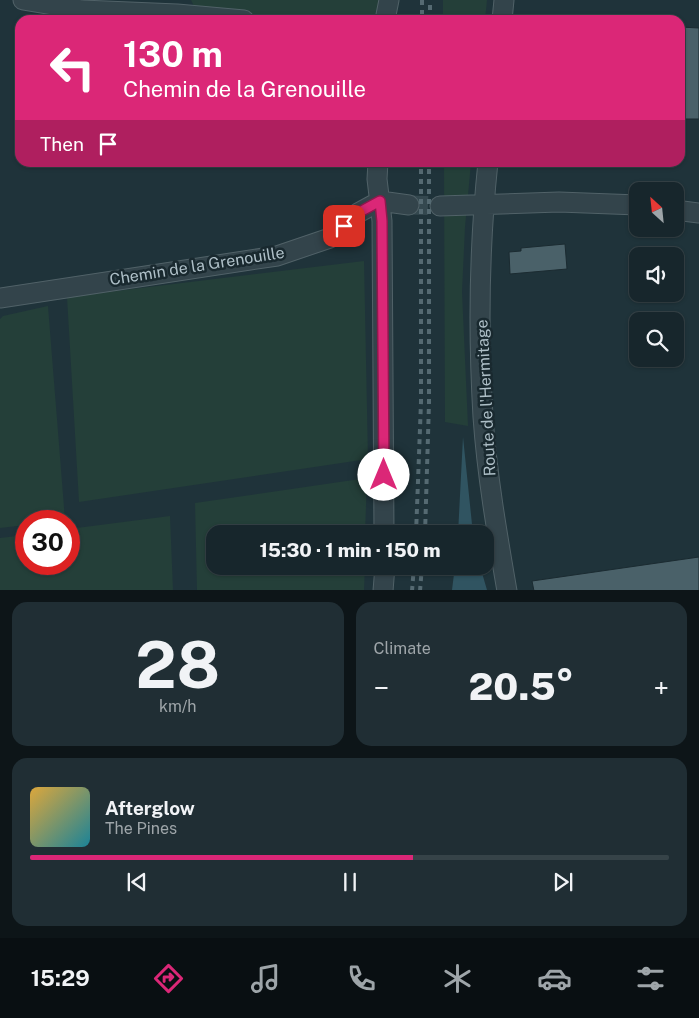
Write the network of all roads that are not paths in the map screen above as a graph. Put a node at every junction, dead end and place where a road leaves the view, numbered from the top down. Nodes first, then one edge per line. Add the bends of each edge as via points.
1 (23, 0) edge
2 (389, 0) edge
3 (504, 0) edge
4 (188, 15) edge
5 (386, 15) edge
6 (502, 15) edge
7 (378, 167) edge
8 (488, 167) edge
9 (380, 201) junction
10 (484, 204) junction
11 (409, 205) tunnel mouth
12 (629, 205) edge
13 (440, 206) tunnel mouth
14 (684, 211) edge
15 (699, 213) edge
16 (0, 298) edge
17 (384, 525) edge
18 (384, 575) edge
19 (383, 590) edge
20 (507, 590) edge

1 - 4 street via 82,10
2 - 5 street
3 - 6 street
7 - 9 street
8 - 10 street, Route de l'Hermitage
9 - 11 street
9 - 16 street, Chemin de la Grenouille via 358,213 330,238 277,256
9 - 17 street
10 - 12 street
10 - 13 street
10 - 20 street, Route de l'Hermitage via 480,293 483,418
14 - 15 street
18 - 19 street

